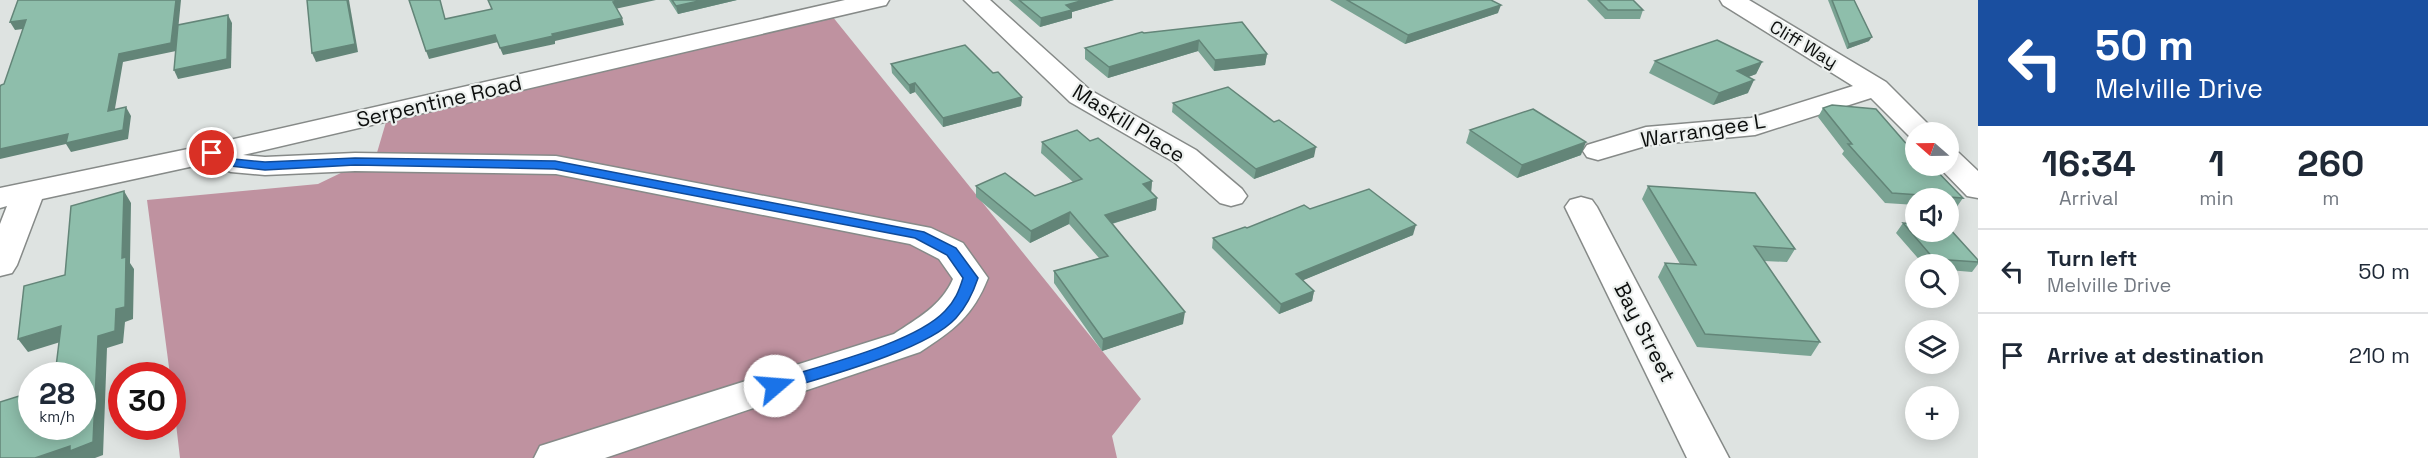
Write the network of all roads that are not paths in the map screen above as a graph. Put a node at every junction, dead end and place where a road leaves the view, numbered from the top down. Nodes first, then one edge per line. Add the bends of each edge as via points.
1 (877, 0) edge
2 (976, 0) edge
3 (1732, 0) edge
4 (824, 6) edge
5 (1876, 88) junction
6 (1911, 122) edge
7 (1598, 151) dead end
8 (212, 153) junction
9 (1959, 170) edge
10 (1978, 189) edge
11 (14, 195) edge
12 (1231, 196) dead end
13 (1581, 207) dead end
14 (0, 265) edge
15 (555, 458) edge
16 (1708, 458) edge

1 - 4 street, Serpentine Road
2 - 12 street, Maskill Place via 1080,96 1185,156
3 - 5 street, Cliff Way
4 - 8 street, Serpentine Road
5 - 6 street, Cliff Way
5 - 7 street, Warrangee L via 1755,126 1646,136
8 - 11 street, Serpentine Road
8 - 15 street via 231,163 265,166 355,162 555,165 919,235 951,251 971,278 963,299 949,316 907,343
9 - 10 street
11 - 14 street
13 - 16 street, Bay Street

